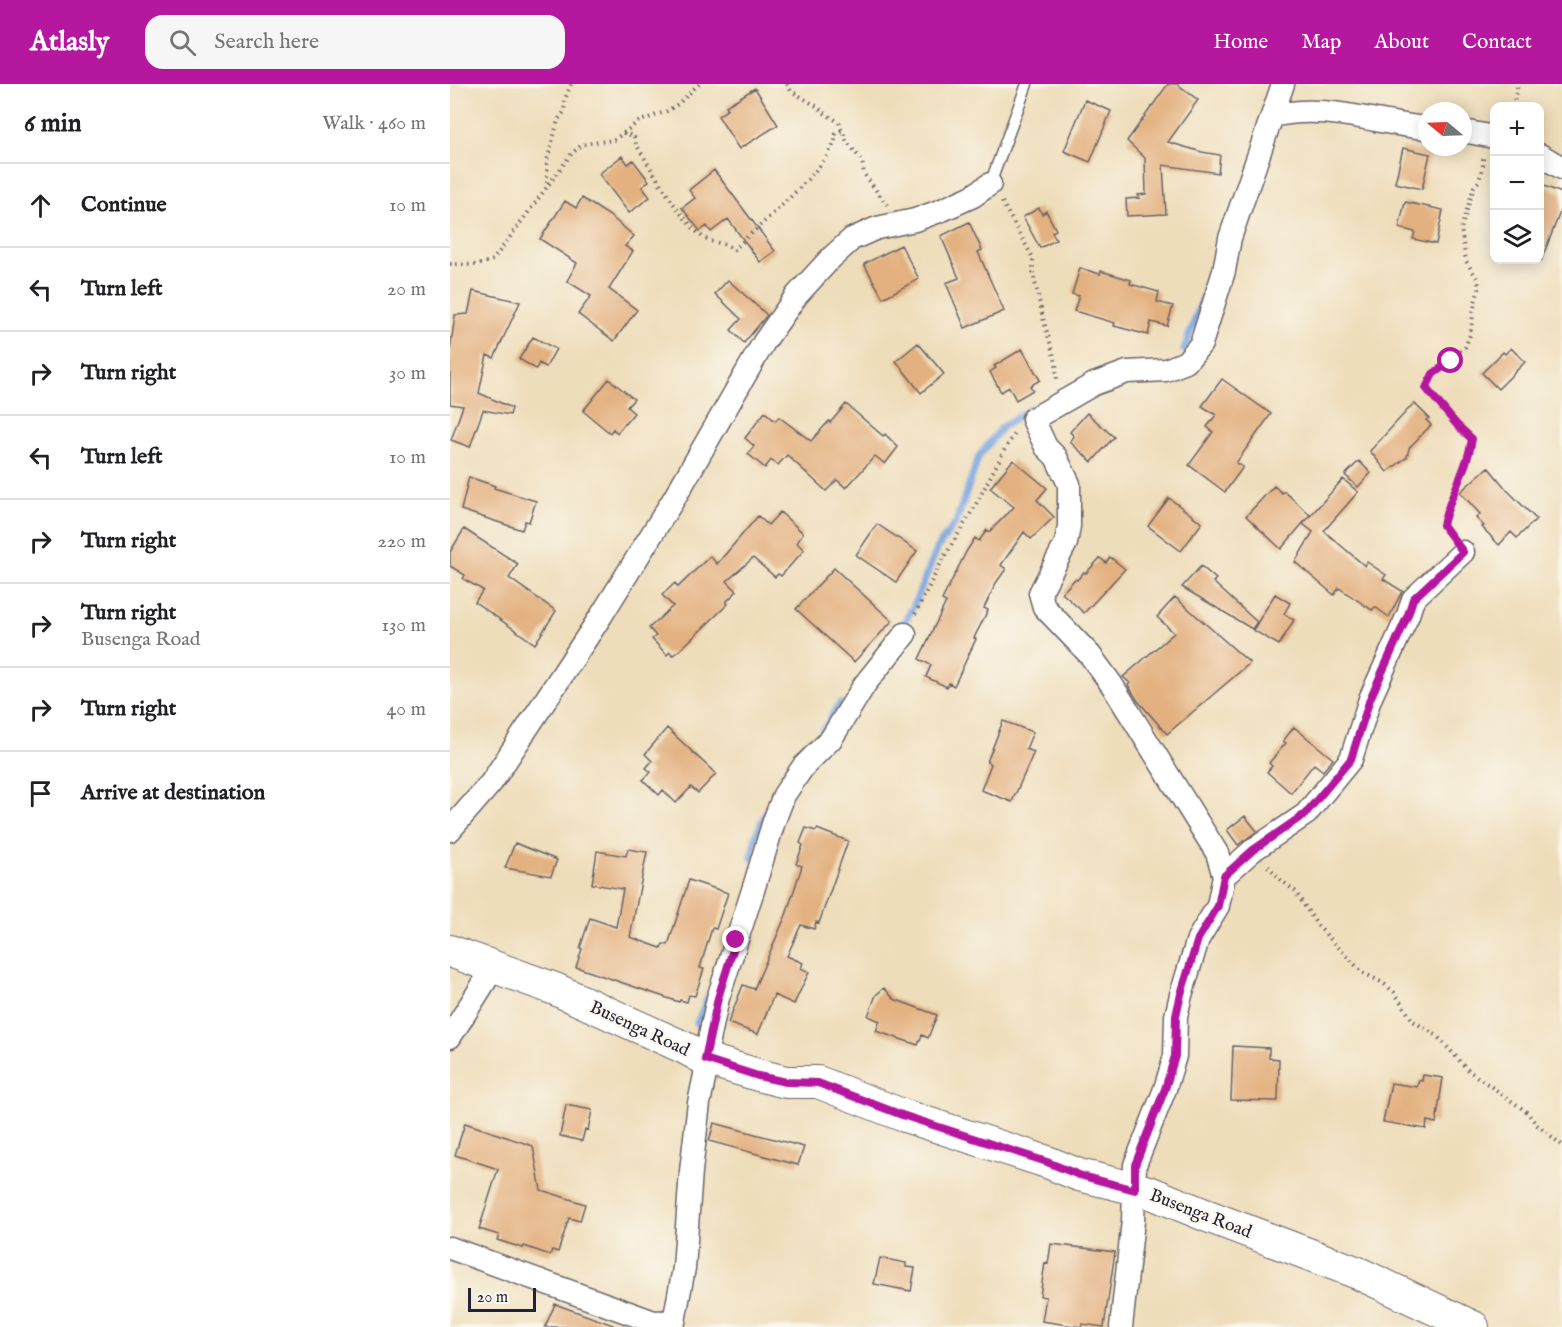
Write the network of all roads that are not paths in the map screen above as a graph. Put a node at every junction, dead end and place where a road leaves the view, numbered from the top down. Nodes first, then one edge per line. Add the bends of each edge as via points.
1 (1027, 84) edge
2 (1283, 84) edge
3 (1272, 116) junction
4 (1418, 127) edge
5 (1472, 133) edge
6 (1490, 136) edge
7 (1541, 156) edge
8 (1562, 168) edge
9 (990, 184) joint
10 (1463, 552) road end
11 (905, 634) road end
12 (450, 830) edge
13 (1224, 876) junction
14 (450, 951) edge
15 (494, 967) junction
16 (450, 1037) edge
17 (705, 1059) junction
18 (1135, 1190) junction
19 (450, 1248) edge
20 (673, 1324) edge
21 (1121, 1327) edge
22 (1473, 1327) edge

1 - 9 lane
2 - 3 street
3 - 4 street via 1293,111 1326,111
3 - 13 street via 1230,238 1201,344 1186,362 1166,370 1128,372 1094,384 1033,419 1070,484 1066,543 1040,593 1044,607 1090,655 1112,685 1217,853
5 - 6 street
7 - 8 street
9 - 12 street via 973,196 915,220 877,228 852,239 797,295 764,342 601,616 491,783
10 - 13 street via 1413,599 1370,699 1351,759 1305,814 1253,850
11 - 17 street via 865,684 831,740 803,767 784,795 718,998
13 - 18 street via 1218,906 1198,939 1181,994 1175,1056 1135,1165
14 - 15 street, Busenga Road
15 - 16 street
15 - 17 street, Busenga Road via 555,989
17 - 18 street, Busenga Road via 786,1082 818,1083 1079,1175
17 - 20 street via 684,1268
18 - 21 street
18 - 22 street, Busenga Road via 1358,1272
19 - 20 street via 654,1322

